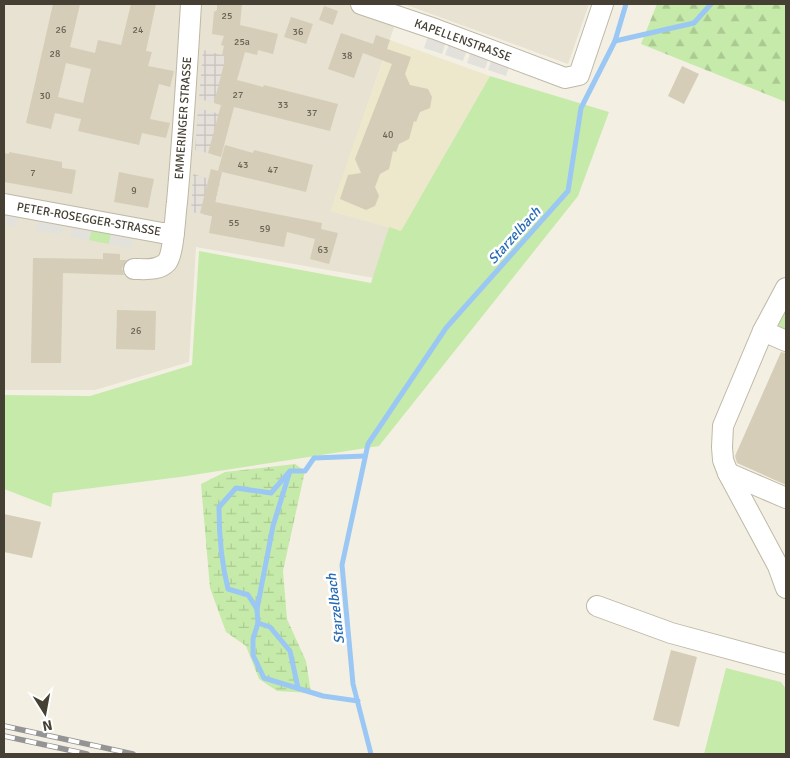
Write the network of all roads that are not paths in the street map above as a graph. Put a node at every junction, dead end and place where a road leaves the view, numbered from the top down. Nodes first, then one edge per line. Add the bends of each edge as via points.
1 (191, 4) edge
2 (361, 4) edge
3 (603, 4) edge
4 (4, 204) edge
5 (174, 233) junction
6 (134, 268) dead end
7 (786, 288) edge
8 (763, 331) junction
9 (786, 341) edge
10 (728, 473) junction
11 (786, 498) edge
12 (786, 588) edge
13 (597, 606) dead end
14 (786, 664) edge

1 - 5 street, EMMERINGER STRASSE via 175,133
2 - 3 street, KAPELLENSTRASSE via 565,78 579,75
4 - 5 street, PETER-ROSEGGER-STRASSE
5 - 6 street, EMMERINGER STRASSE via 166,263 151,269
7 - 8 street
8 - 9 street
8 - 10 street via 723,426 722,454
10 - 11 street
10 - 12 street via 778,566
13 - 14 street via 671,634

